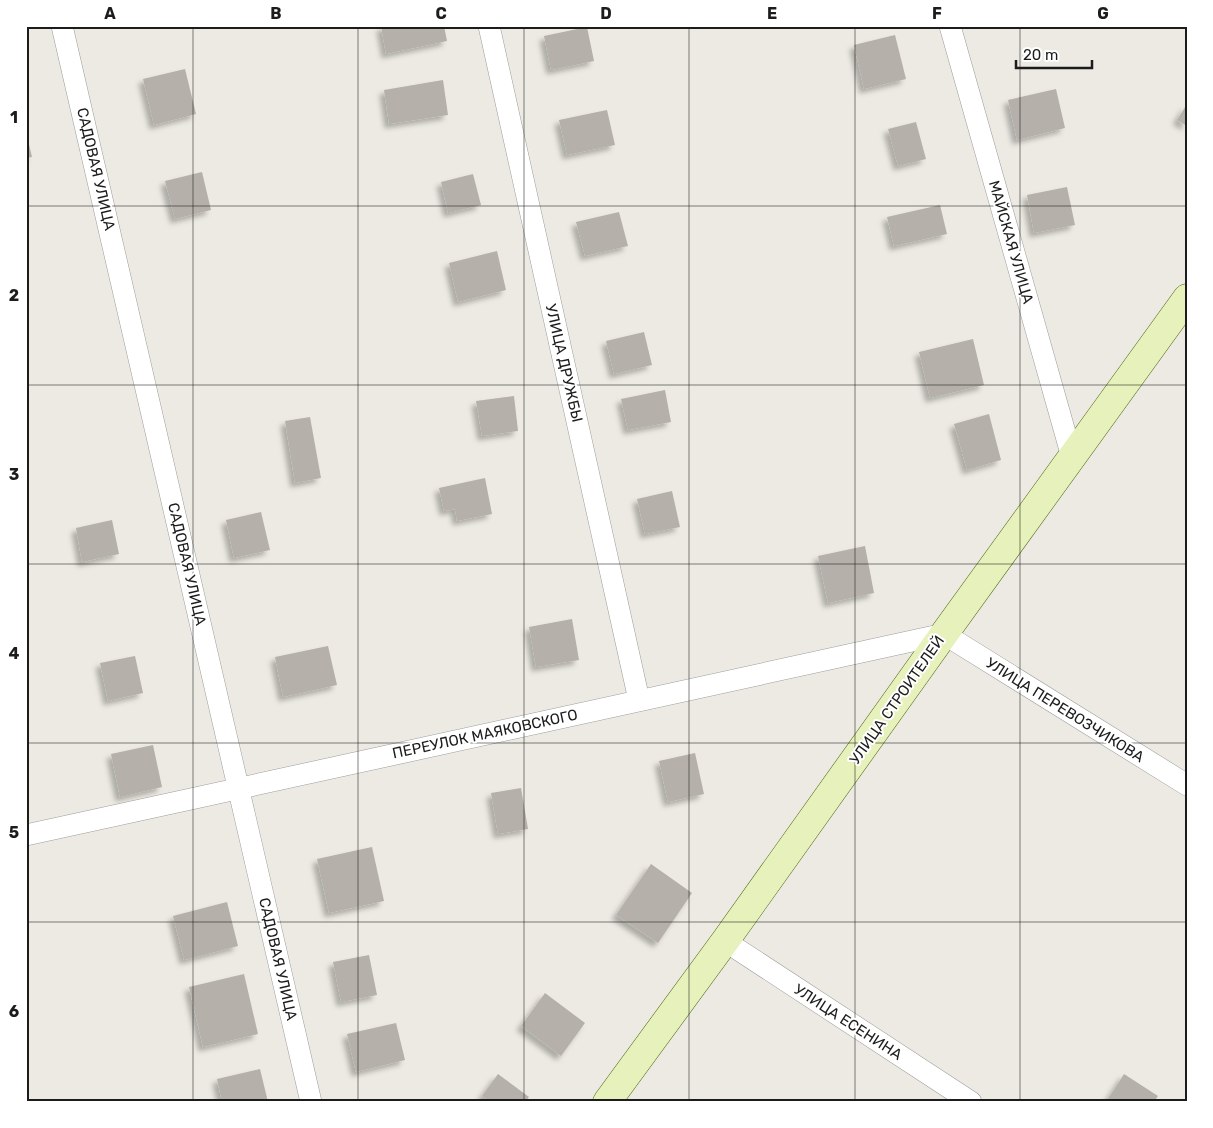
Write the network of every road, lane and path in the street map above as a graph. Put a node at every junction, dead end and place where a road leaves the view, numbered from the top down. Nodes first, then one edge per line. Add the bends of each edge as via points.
1 (62, 26) edge
2 (489, 26) edge
3 (950, 26) edge
4 (1185, 302) edge
5 (1072, 457) junction
6 (944, 634) junction
7 (639, 700) junction
8 (1187, 785) edge
9 (238, 788) junction
10 (26, 835) edge
11 (725, 941) junction
12 (311, 1102) edge
13 (607, 1102) edge
14 (971, 1102) edge

1 - 9 street, САДОВАЯ УЛИЦА
2 - 7 street, УЛИЦА ДРУЖБЫ
3 - 5 street, МАЙСКАЯ УЛИЦА
4 - 5 street, УЛИЦА СТРОИТЕЛЕЙ
5 - 6 street, УЛИЦА СТРОИТЕЛЕЙ
6 - 7 street, ПЕРЕУЛОК МАЯКОВСКОГО
6 - 8 street, УЛИЦА ПЕРЕВОЗЧИКОВА
6 - 11 street, УЛИЦА СТРОИТЕЛЕЙ
7 - 9 street, ПЕРЕУЛОК МАЯКОВСКОГО
9 - 10 street, ПЕРЕУЛОК МАЯКОВСКОГО
9 - 12 street, САДОВАЯ УЛИЦА
11 - 13 street, УЛИЦА СТРОИТЕЛЕЙ
11 - 14 street, УЛИЦА ЕСЕНИНА

